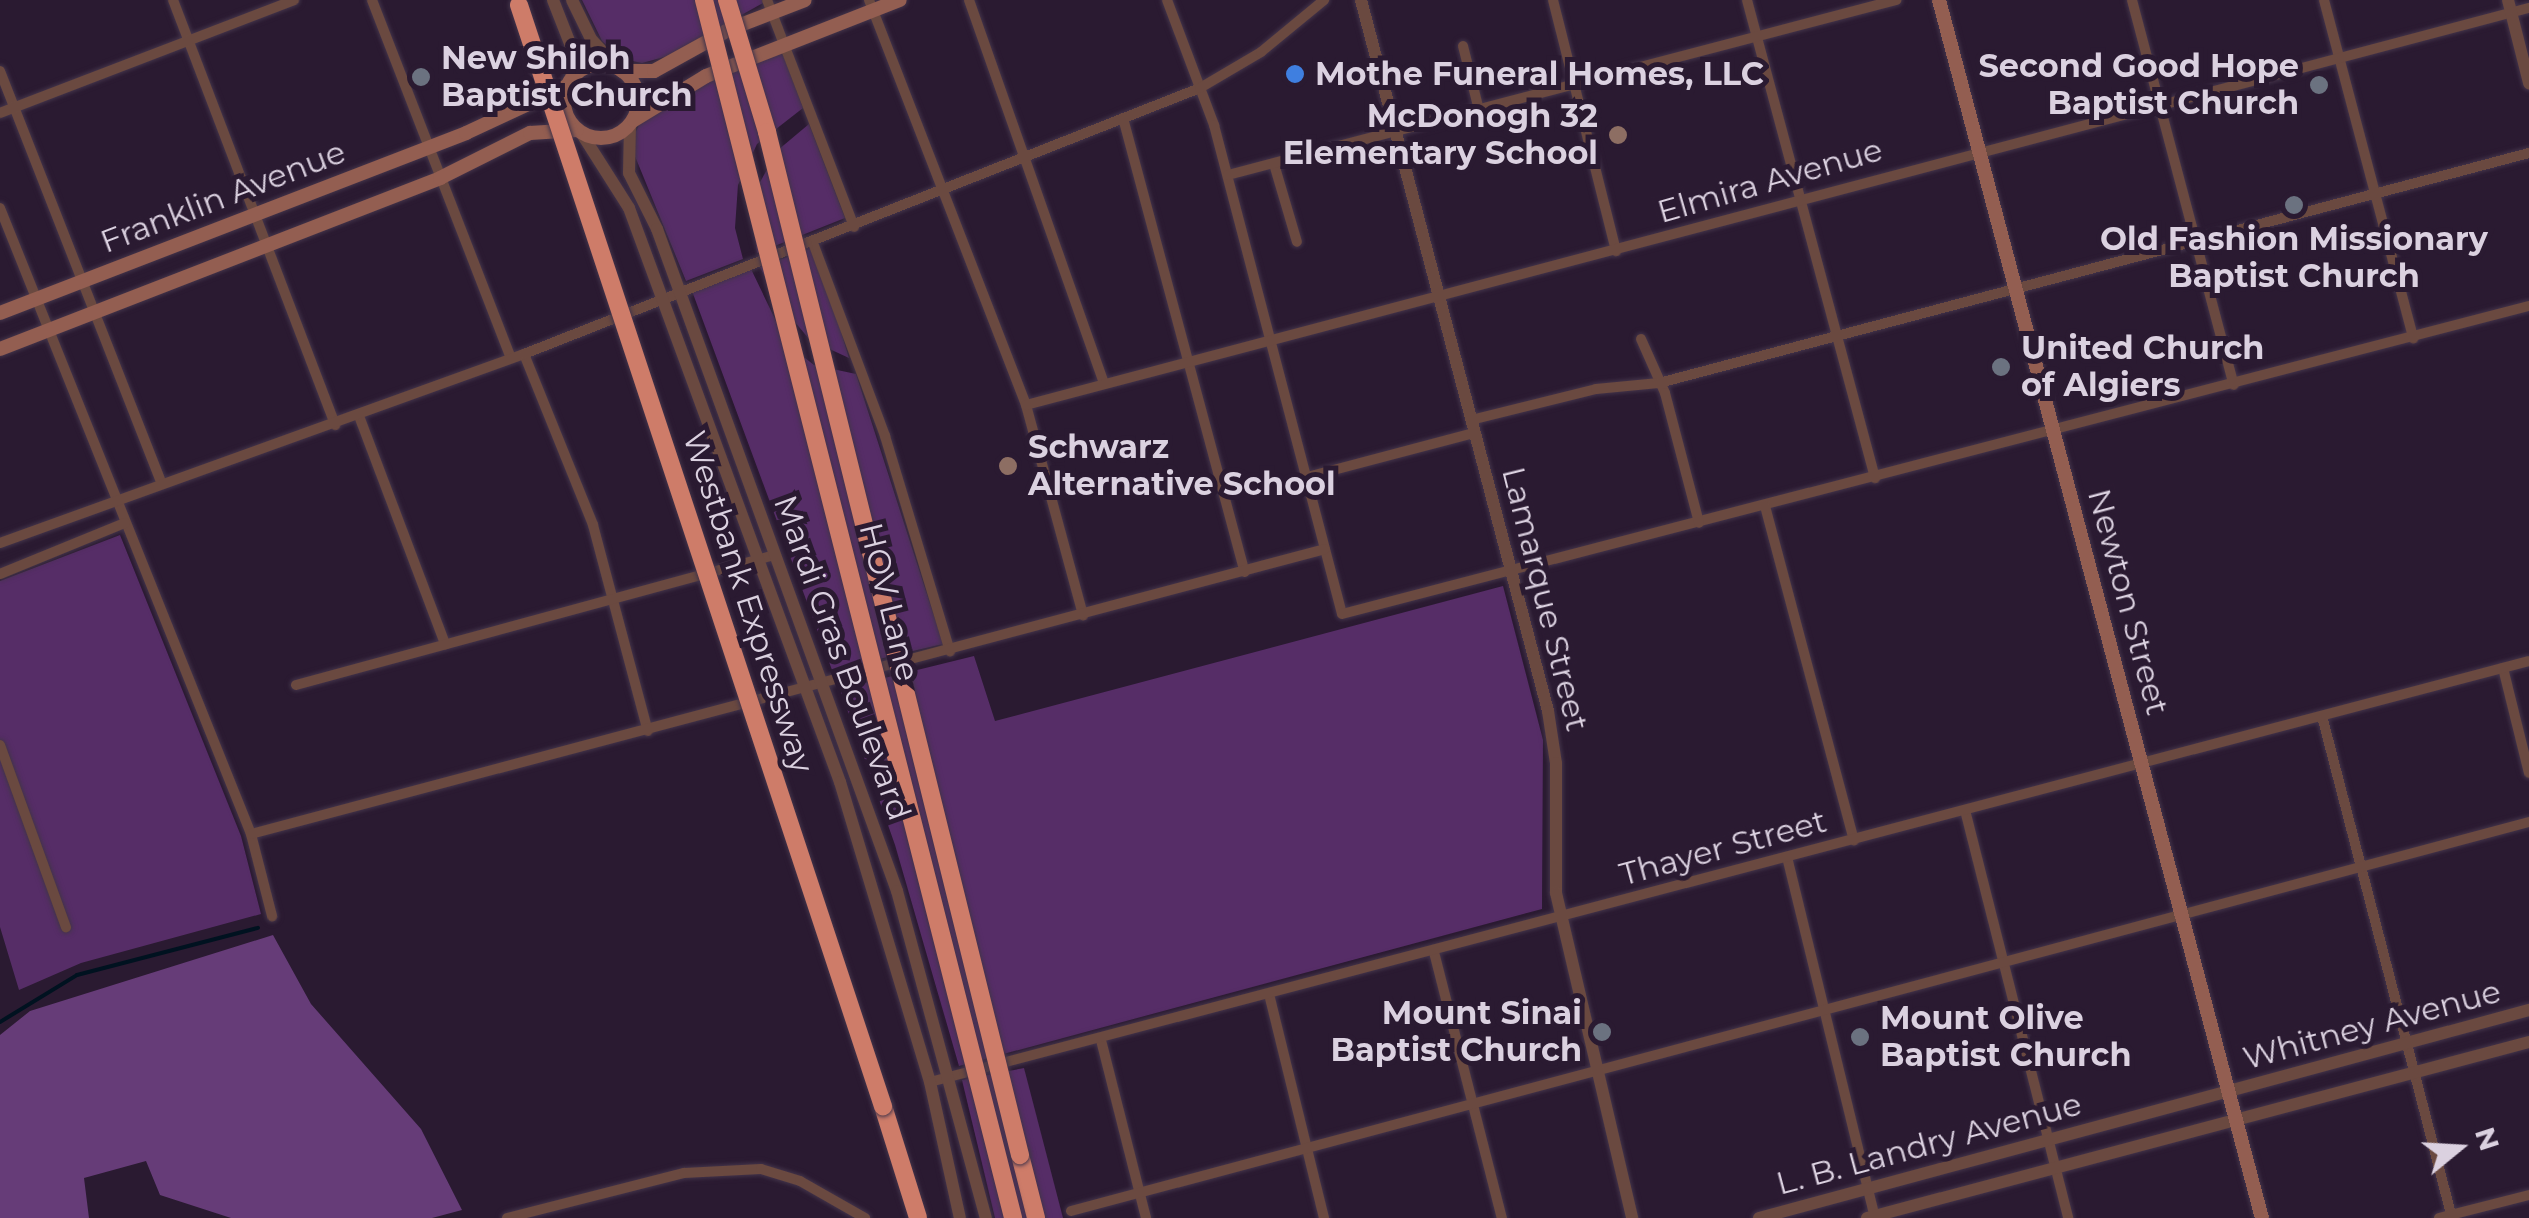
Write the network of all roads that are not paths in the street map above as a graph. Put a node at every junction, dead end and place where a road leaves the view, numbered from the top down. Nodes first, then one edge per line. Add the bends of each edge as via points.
1 (173, 0) edge
2 (294, 0) edge
3 (372, 0) edge
4 (553, 0) edge
5 (572, 0) edge
6 (704, 0) edge
7 (727, 0) edge
8 (805, 0) edge
9 (900, 0) edge
10 (969, 0) edge
11 (1166, 0) edge
12 (1324, 0) edge
13 (1361, 0) edge
14 (1553, 0) edge
15 (1746, 0) edge
16 (1896, 0) edge
17 (1939, 0) edge
18 (2132, 0) edge
19 (2324, 0) edge
20 (518, 2) edge
21 (872, 5) edge
22 (770, 6) edge
23 (2509, 7) edge
24 (2529, 8) edge
25 (1756, 37) junction
26 (188, 41) junction
27 (784, 44) junction
28 (1463, 46) dead end
29 (2338, 57) junction
30 (620, 69) junction
31 (0, 72) edge
32 (569, 82) junction
33 (2529, 82) edge
34 (1576, 84) junction
35 (1200, 88) junction
36 (2160, 102) junction
37 (14, 107) junction
38 (1479, 110) junction
39 (0, 112) edge
40 (1123, 118) junction
41 (632, 123) junction
42 (580, 132) junction
43 (1394, 132) junction
44 (428, 148) junction
45 (1980, 148) junction
46 (2529, 153) edge
47 (1028, 155) junction
48 (1274, 164) junction
49 (1228, 175) junction
50 (440, 178) junction
51 (945, 188) junction
52 (2374, 192) junction
53 (1800, 198) junction
54 (0, 208) edge
55 (255, 213) junction
56 (854, 227) junction
57 (2195, 241) junction
58 (813, 242) junction
59 (1297, 242) dead end
60 (268, 246) junction
61 (1616, 251) junction
62 (82, 281) junction
63 (2017, 290) junction
64 (678, 292) junction
65 (1438, 296) junction
66 (34, 299) junction
67 (661, 299) junction
68 (2529, 306) edge
69 (95, 312) junction
70 (0, 313) edge
71 (47, 330) junction
72 (1836, 337) junction
73 (1641, 338) dead end
74 (2414, 338) junction
75 (1270, 343) junction
76 (0, 350) edge
77 (524, 354) junction
78 (511, 358) junction
79 (1188, 364) junction
80 (1104, 384) junction
81 (1659, 384) junction
82 (2234, 385) junction
83 (1026, 405) junction
84 (359, 416) junction
85 (336, 425) junction
86 (1473, 427) junction
87 (2054, 430) junction
88 (1307, 477) junction
89 (1875, 478) junction
90 (162, 481) junction
91 (116, 499) junction
92 (1764, 506) junction
93 (125, 524) junction
94 (1699, 524) junction
95 (0, 543) edge
96 (1325, 549) junction
97 (775, 555) junction
98 (758, 561) junction
99 (1512, 570) junction
100 (1245, 572) junction
101 (0, 574) edge
102 (614, 600) junction
103 (1083, 615) junction
104 (445, 644) junction
105 (950, 651) junction
106 (2529, 661) edge
107 (2503, 668) junction
108 (296, 685) dead end
109 (824, 686) junction
110 (806, 690) junction
111 (2322, 716) junction
112 (648, 730) junction
113 (0, 746) edge
114 (2142, 763) junction
115 (2529, 773) edge
116 (1965, 810) junction
117 (2529, 822) edge
118 (251, 834) junction
119 (1854, 840) junction
120 (1788, 857) junction
121 (2359, 867) junction
122 (2182, 914) junction
123 (272, 916) dead end
124 (1560, 916) junction
125 (66, 927) dead end
126 (1434, 952) junction
127 (2001, 962) junction
128 (1269, 994) junction
129 (1822, 1007) junction
130 (2529, 1010) edge
131 (1102, 1040) junction
132 (2529, 1042) edge
133 (2407, 1043) junction
134 (1597, 1069) junction
135 (2414, 1072) junction
136 (953, 1078) junction
137 (930, 1082) junction
138 (2229, 1093) junction
139 (1470, 1102) junction
140 (2237, 1122) junction
141 (2048, 1139) junction
142 (1305, 1147) junction
143 (2056, 1172) junction
144 (1868, 1188) junction
145 (1140, 1190) junction
146 (2529, 1195) edge
147 (1071, 1211) dead end
148 (2452, 1216) edge
149 (1872, 1217) edge
150 (506, 1218) edge
151 (865, 1218) edge
152 (918, 1218) edge
153 (960, 1218) edge
154 (986, 1218) edge
155 (1013, 1218) edge
156 (1036, 1218) edge
157 (1146, 1218) edge
158 (1324, 1218) edge
159 (1502, 1218) edge
160 (1632, 1218) edge
161 (1759, 1218) edge
162 (2068, 1218) edge
163 (2262, 1218) edge
164 (2438, 1218) edge

1 - 26 street
2 - 26 street
3 - 44 street
4 - 32 street via 573,51
5 - 30 street via 591,39
6 - 155 highway, HOV Lane, bridge
7 - 156 highway, bridge via 766,132
8 - 22 main road
9 - 21 main road
10 - 47 street
11 - 35 street
12 - 35 street via 1261,52
13 - 43 street, Lamarque Street
14 - 34 street
15 - 25 street
16 - 25 street
17 - 45 main road, Newton Street
18 - 36 street
19 - 29 street
20 - 152 highway, Westbank Expressway, bridge
21 - 27 main road
21 - 51 street
22 - 27 street
22 - 30 main road via 654,71
23 - 24 street, Elmira Avenue
23 - 29 street, Elmira Avenue
23 - 33 street
25 - 34 street
25 - 53 street
26 - 37 street
26 - 55 street
27 - 41 main road via 692,82
27 - 56 street
28 - 38 street
29 - 36 street, Elmira Avenue
29 - 52 street
30 - 32 main road via 593,65
30 - 41 main road via 637,90
31 - 37 street
32 - 42 main road via 564,106
32 - 44 main road, Franklin Avenue
34 - 38 street
34 - 61 street
35 - 40 street
35 - 49 street
36 - 45 street, Elmira Avenue
36 - 57 street
37 - 39 street
37 - 62 street
38 - 43 street
40 - 47 street
40 - 79 street
41 - 42 main road via 609,138
41 - 64 street, Mardi Gras Boulevard via 626,164
42 - 50 main road, Franklin Avenue via 530,133
42 - 67 street, Mardi Gras Boulevard via 629,208
43 - 48 street
43 - 65 street, Lamarque Street
44 - 50 street
44 - 55 main road, Franklin Avenue
45 - 53 street, Elmira Avenue
45 - 63 main road, Newton Street
46 - 52 street
47 - 51 street
47 - 80 street
48 - 49 street
48 - 59 street
49 - 75 street
50 - 60 main road, Franklin Avenue
50 - 78 street
51 - 56 street
51 - 83 street
52 - 57 street
52 - 74 street
53 - 61 street, Elmira Avenue
53 - 72 street
54 - 66 street
55 - 60 street
55 - 62 main road, Franklin Avenue
56 - 58 street
57 - 63 street
57 - 82 street
58 - 64 street
58 - 105 street via 885,436
60 - 69 main road, Franklin Avenue
60 - 85 street
61 - 65 street, Elmira Avenue
62 - 66 main road, Franklin Avenue
62 - 69 street
63 - 72 street
63 - 87 main road, Newton Street
64 - 67 street
64 - 97 street, Mardi Gras Boulevard
65 - 75 street, Elmira Avenue
65 - 86 street, Lamarque Street
66 - 70 main road, Franklin Avenue
66 - 71 street
67 - 77 street
67 - 98 street, Mardi Gras Boulevard
68 - 74 street
69 - 71 main road, Franklin Avenue
69 - 90 street
71 - 76 main road, Franklin Avenue
71 - 91 street
72 - 81 street
72 - 89 street
73 - 81 street
74 - 82 street
75 - 79 street, Elmira Avenue
75 - 88 street
77 - 78 street
77 - 102 street via 593,525
78 - 84 street
79 - 80 street, Elmira Avenue
79 - 100 street
80 - 83 street, Elmira Avenue
81 - 86 street via 1596,389
81 - 94 street
82 - 87 street
83 - 103 street
84 - 85 street
84 - 104 street
85 - 90 street
86 - 88 street
86 - 99 street, Lamarque Street
87 - 89 street
87 - 114 main road, Newton Street
88 - 96 street
89 - 92 street
90 - 91 street
91 - 93 street
91 - 95 street
92 - 94 street
92 - 119 street
93 - 101 street
93 - 118 street
94 - 99 street
96 - 99 street via 1342,614
96 - 100 street
97 - 98 street
97 - 109 street, Mardi Gras Boulevard
98 - 102 street
98 - 110 street, Mardi Gras Boulevard
99 - 124 street, Lamarque Street via 1556,763
100 - 103 street
102 - 104 street
102 - 112 street
103 - 105 street
104 - 108 street
105 - 109 street
106 - 107 street, Thayer Street
107 - 111 street, Thayer Street
107 - 115 street
109 - 110 street
109 - 136 street, Mardi Gras Boulevard
110 - 112 street
110 - 137 street, Mardi Gras Boulevard via 877,896
111 - 114 street, Thayer Street
111 - 121 street
112 - 118 street
113 - 125 street
114 - 116 street, Thayer Street
114 - 122 main road, Newton Street
116 - 119 street, Thayer Street
116 - 127 street
117 - 121 street
118 - 123 street
119 - 120 street, Thayer Street
120 - 124 street, Thayer Street
120 - 129 street
121 - 122 street
121 - 133 street
122 - 127 street
122 - 138 main road, Newton Street
124 - 126 street, Thayer Street
124 - 134 street, Lamarque Street
126 - 128 street, Thayer Street
126 - 139 street
127 - 129 street
127 - 141 street
128 - 131 street, Thayer Street
128 - 142 street
129 - 134 street
129 - 144 street
130 - 133 street, Whitney Avenue
131 - 136 street, Thayer Street
131 - 145 street
132 - 135 street, Whitney Avenue
133 - 135 street
133 - 138 street, Whitney Avenue
134 - 139 street
134 - 160 street, Lamarque Street
135 - 140 street, Whitney Avenue
135 - 148 street
136 - 137 street, Thayer Street
136 - 154 street, Mardi Gras Boulevard
137 - 153 street, Mardi Gras Boulevard
138 - 140 main road, Newton Street
138 - 141 street, L. B. Landry Avenue
139 - 142 street
139 - 159 street
140 - 143 street, L. B. Landry Avenue
140 - 163 main road, Newton Street
141 - 143 street
141 - 144 street, L. B. Landry Avenue
142 - 145 street
142 - 158 street
143 - 149 street, L. B. Landry Avenue
143 - 162 street
144 - 149 street
144 - 161 street, L. B. Landry Avenue
145 - 147 street
145 - 157 street
146 - 148 street
148 - 164 street
150 - 151 street via 672,1176 761,1169 780,1172

